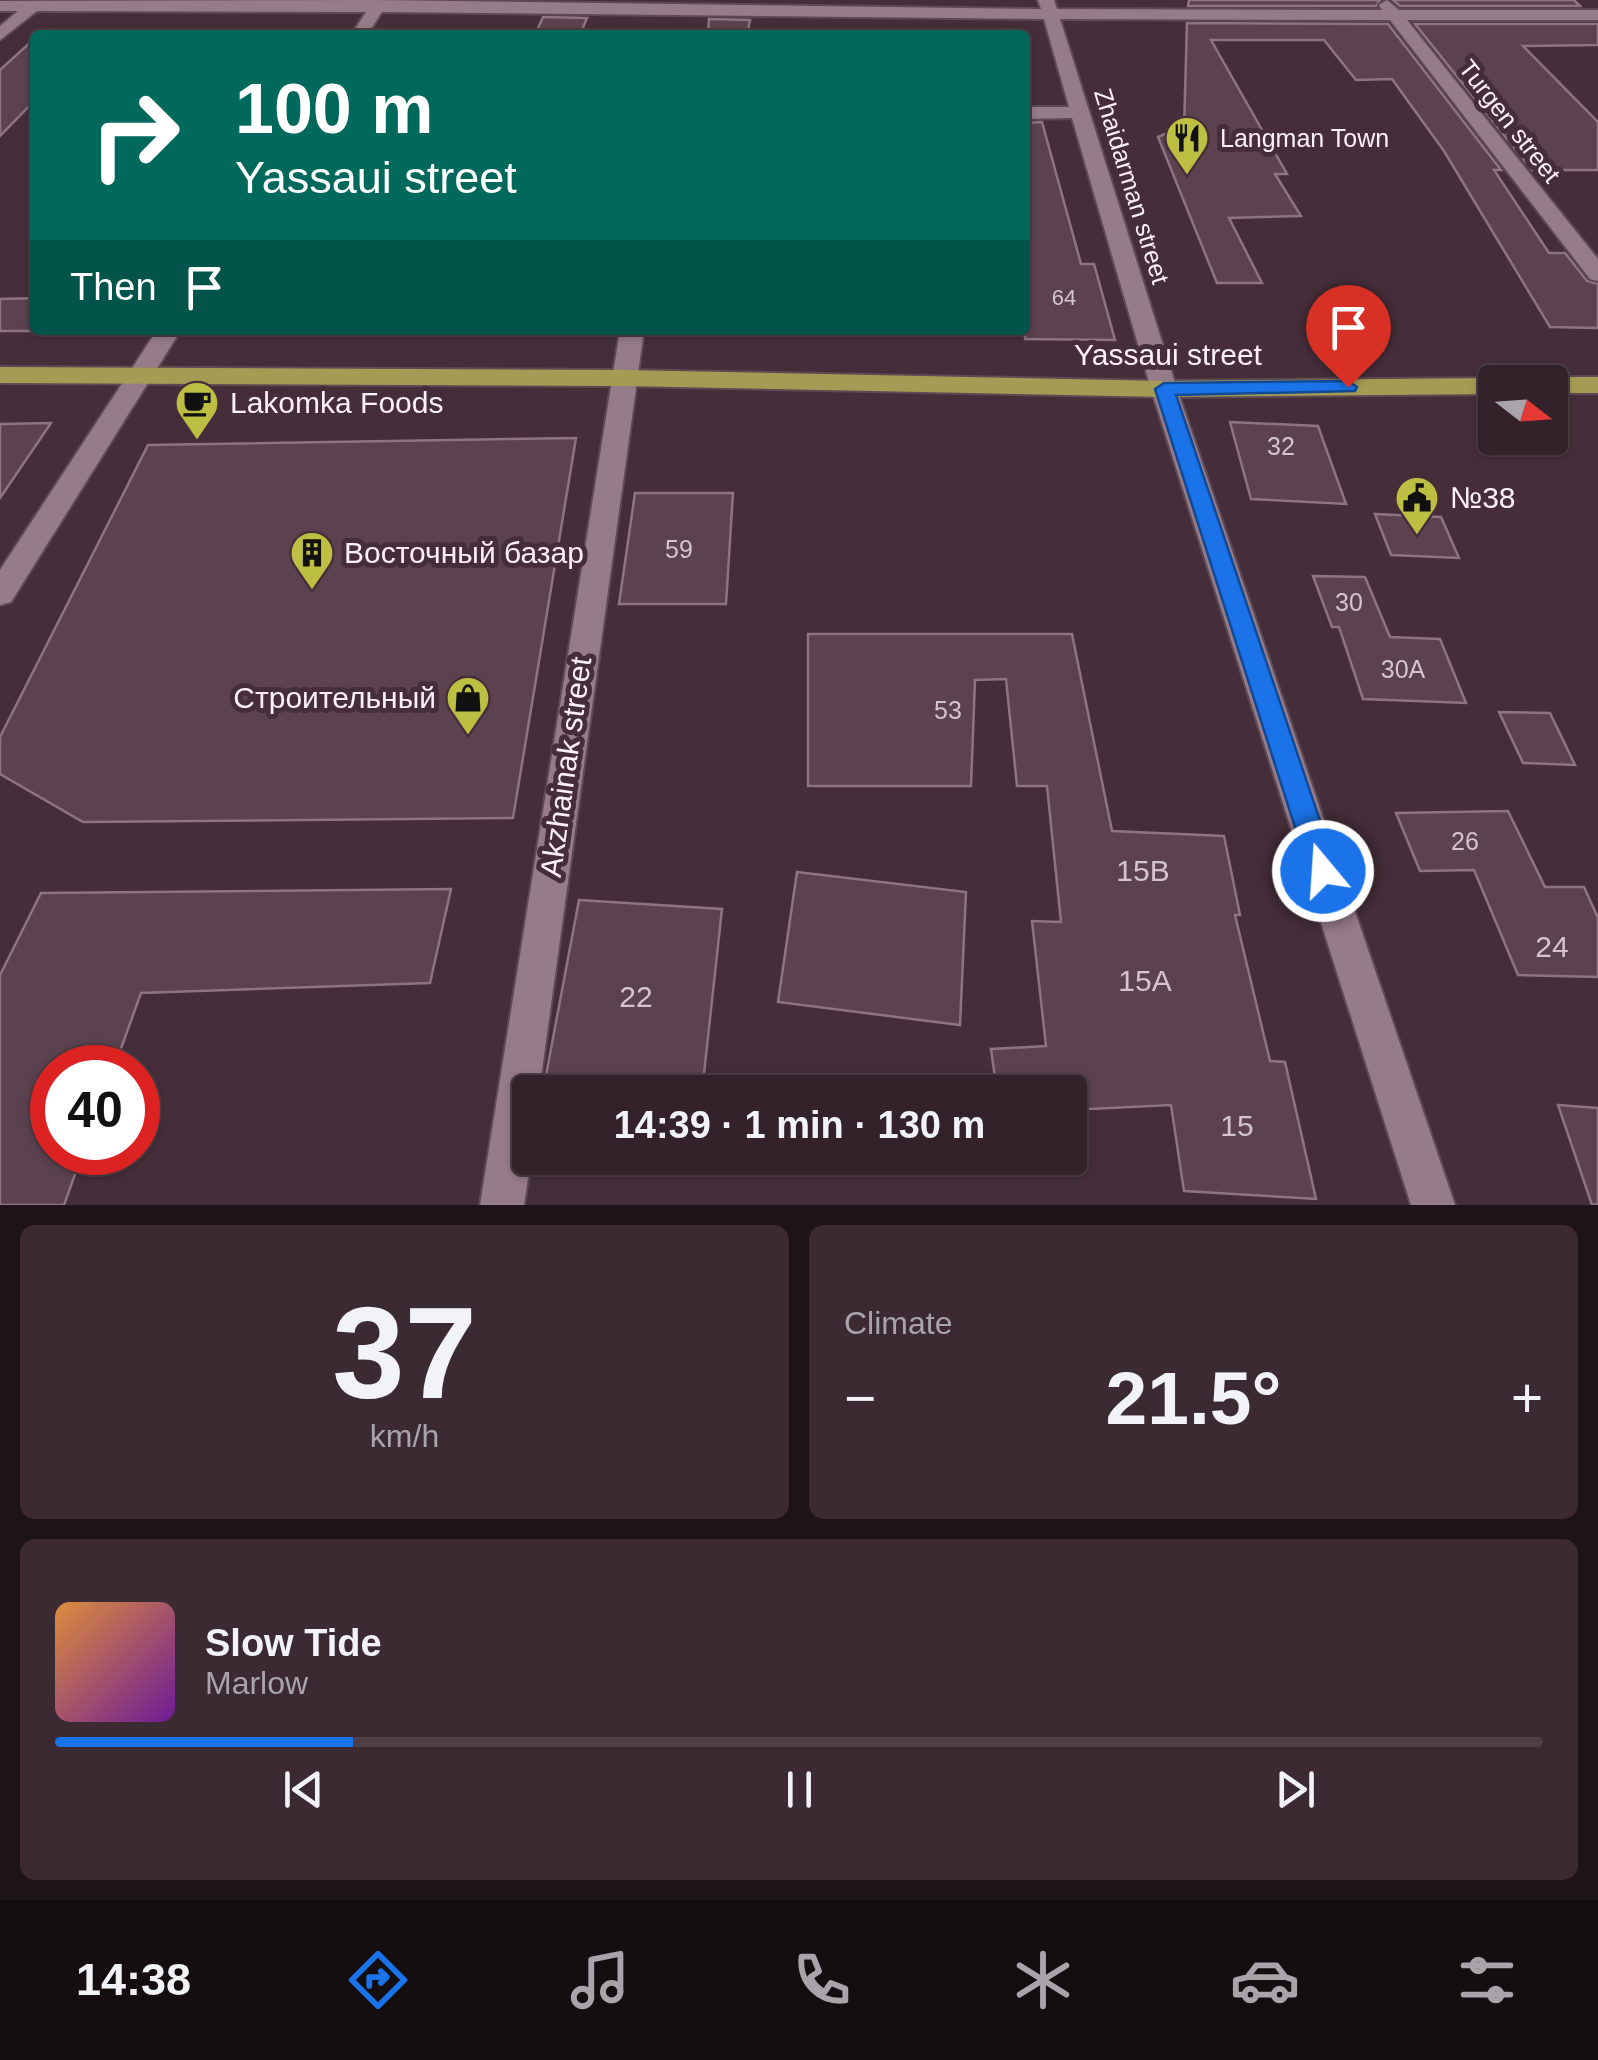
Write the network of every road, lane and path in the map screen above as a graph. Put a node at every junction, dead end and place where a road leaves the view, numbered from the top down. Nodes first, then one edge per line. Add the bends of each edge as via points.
1 (37, 3) edge
2 (380, 4) edge
3 (0, 6) edge
4 (694, 6) edge
5 (1049, 7) edge
6 (1389, 8) edge
7 (1598, 15) edge
8 (363, 30) edge
9 (0, 35) edge
10 (1081, 112) junction
11 (1030, 113) edge
12 (1598, 274) edge
13 (166, 335) edge
14 (631, 335) edge
15 (0, 375) edge
16 (139, 378) junction
17 (624, 378) junction
18 (1598, 384) edge
19 (1568, 385) edge
20 (1478, 386) edge
21 (1164, 389) junction
22 (0, 594) edge
23 (502, 1205) edge
24 (1433, 1205) edge

1 - 2 street
1 - 3 street
1 - 9 street
2 - 4 street
2 - 8 street
4 - 5 street
5 - 6 street
5 - 10 street, Zhaidarman street
6 - 7 street
6 - 12 street, Turgen street
10 - 11 street
10 - 21 street, Zhaidarman street
13 - 16 street
14 - 17 street, Akzhainak street
15 - 16 main road, Yassaui street
16 - 17 main road, Yassaui street
16 - 22 street
17 - 21 main road, Yassaui street
17 - 23 street, Akzhainak street
18 - 19 main road
20 - 21 main road, Yassaui street
21 - 24 street, Zhaidarman street

